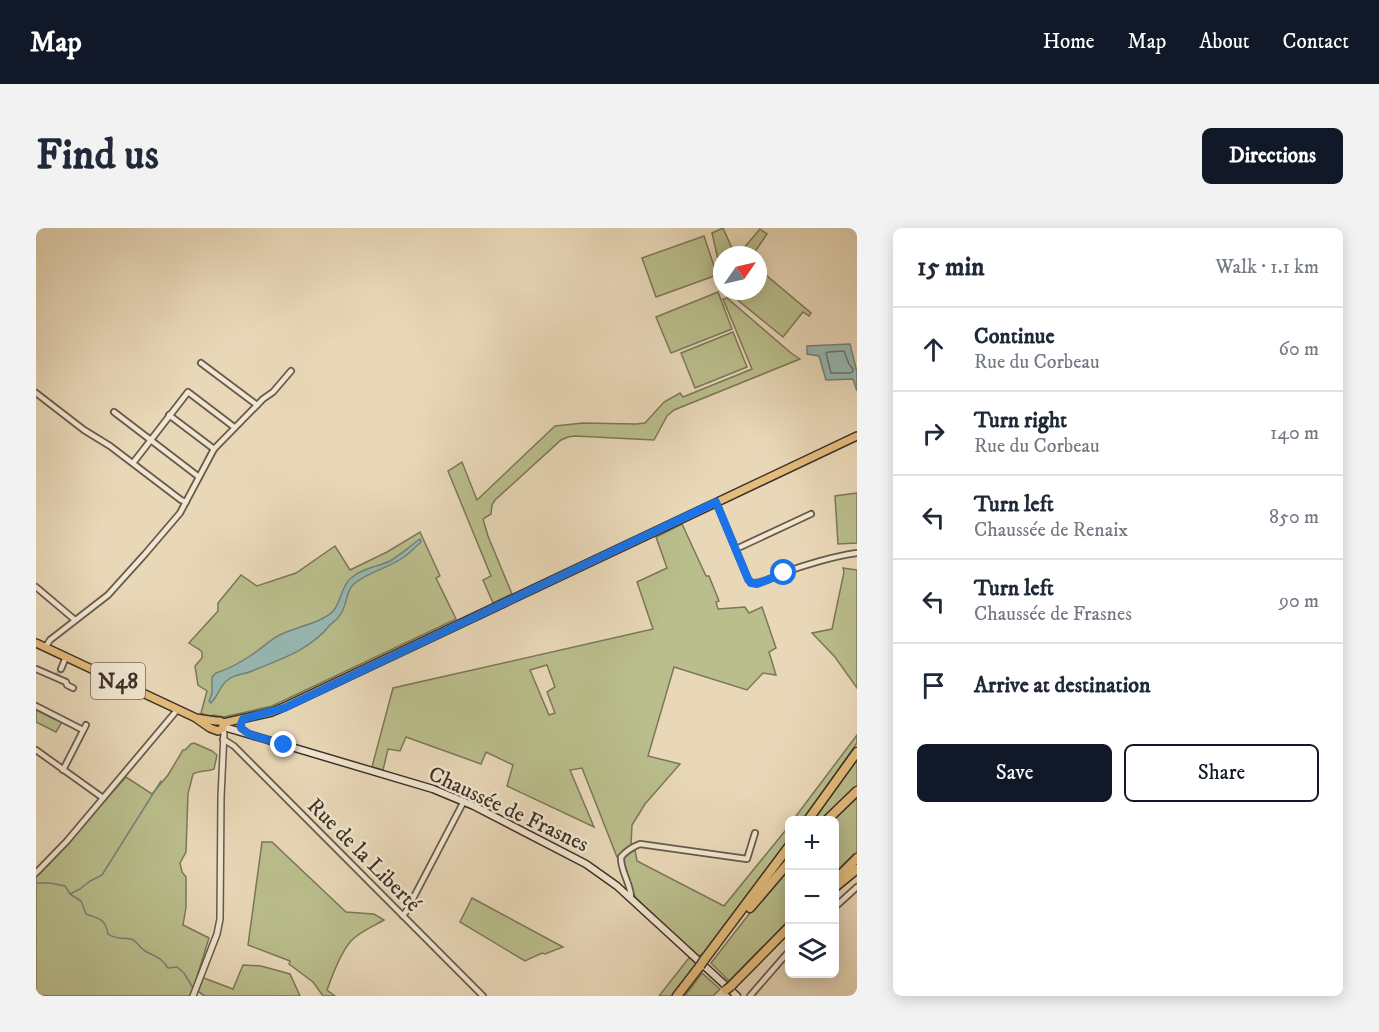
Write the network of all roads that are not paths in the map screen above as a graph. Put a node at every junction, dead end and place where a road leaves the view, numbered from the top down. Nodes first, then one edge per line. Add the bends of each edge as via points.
1 (201, 363) dead end
2 (291, 371) dead end
3 (36, 393) edge
4 (256, 405) junction
5 (114, 412) dead end
6 (169, 415) junction
7 (234, 427) junction
8 (857, 435) edge
9 (151, 440) junction
10 (213, 449) junction
11 (133, 463) junction
12 (199, 477) junction
13 (186, 502) junction
14 (716, 502) junction
15 (811, 514) dead end
16 (736, 549) junction
17 (857, 553) edge
18 (36, 587) edge
19 (75, 620) junction
20 (36, 644) edge
21 (45, 648) junction
22 (66, 657) junction
23 (36, 669) edge
24 (61, 669) tunnel mouth
25 (73, 688) dead end
26 (36, 706) edge
27 (178, 709) junction
28 (243, 719) junction
29 (219, 727) junction
30 (249, 734) junction
31 (222, 739) junction
32 (36, 750) edge
33 (857, 752) edge
34 (63, 770) junction
35 (857, 791) edge
36 (104, 798) junction
37 (464, 801) junction
38 (811, 816) edge
39 (831, 816) edge
40 (755, 833) dead end
41 (785, 850) edge
42 (857, 858) edge
43 (785, 866) edge
44 (857, 869) edge
45 (36, 873) edge
46 (839, 876) edge
47 (839, 884) edge
48 (857, 888) edge
49 (631, 898) junction
50 (839, 904) edge
51 (403, 916) junction
52 (785, 930) edge
53 (722, 936) junction
54 (785, 955) edge
55 (726, 991) edge
56 (193, 996) edge
57 (483, 996) edge
58 (677, 996) edge
59 (737, 996) edge
60 (750, 996) edge

1 - 4 street
2 - 4 street
3 - 11 street
4 - 7 street
5 - 9 street
6 - 7 street via 188,392
6 - 9 street
6 - 10 street
7 - 10 street
8 - 14 main road, N48
9 - 11 street
9 - 12 street
10 - 12 street
11 - 13 street
12 - 13 street
13 - 19 street via 108,595
14 - 16 street
14 - 28 main road, N48 via 284,708
15 - 16 street
16 - 17 street via 748,579 757,584
18 - 19 street
19 - 21 street
20 - 21 main road, N48
21 - 22 main road, N48
22 - 24 street
22 - 27 main road, N48
23 - 25 street via 57,676
26 - 34 street via 84,728
27 - 29 main road, N48
27 - 36 street
28 - 29 main road, N48
28 - 30 main road via 241,728
29 - 30 main road, Chaussée de Frasnes
29 - 31 street
30 - 37 main road, Chaussée de Frasnes
31 - 51 street, Rue de la Liberté via 234,746
31 - 56 street via 220,919
32 - 34 street
33 - 38 highway
34 - 36 street
35 - 39 highway
36 - 45 street
37 - 49 main road, Chaussée de Frasnes via 593,867
37 - 51 street
40 - 49 street via 747,859 633,846 620,863
41 - 53 highway
42 - 46 highway
43 - 53 highway
44 - 47 highway
48 - 50 street
49 - 59 main road, Chaussée de Frasnes
51 - 57 street, Rue de la Liberté
52 - 55 highway
53 - 58 highway
54 - 60 street

